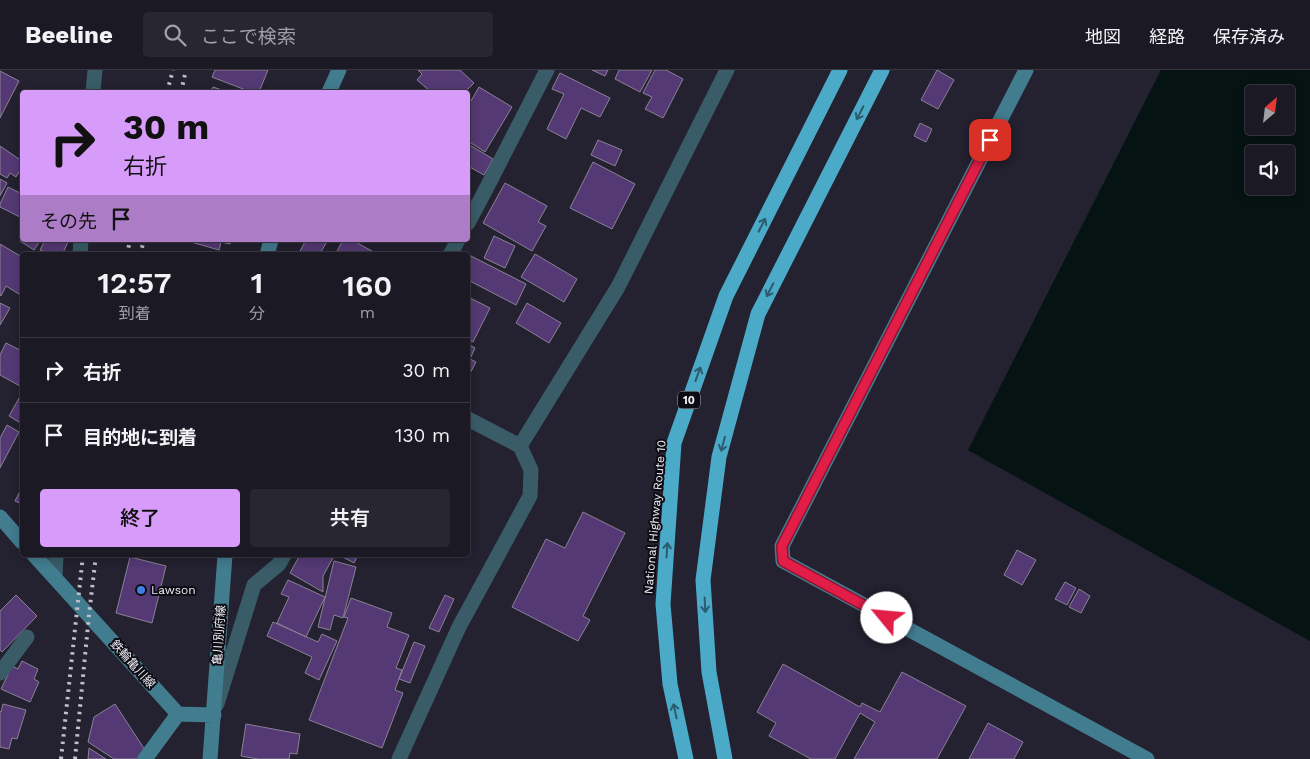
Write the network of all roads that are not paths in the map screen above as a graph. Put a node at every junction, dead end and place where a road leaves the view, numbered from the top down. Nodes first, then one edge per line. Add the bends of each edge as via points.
1 (95, 70) edge
2 (339, 70) edge
3 (547, 70) edge
4 (727, 70) edge
5 (840, 70) edge
6 (882, 70) edge
7 (1026, 70) edge
8 (93, 90) edge
9 (330, 90) edge
10 (470, 219) edge
11 (470, 420) edge
12 (520, 446) junction
13 (0, 517) edge
14 (20, 540) edge
15 (36, 557) edge
16 (56, 557) edge
17 (225, 557) edge
18 (283, 557) edge
19 (55, 578) junction
20 (27, 637) dead end
21 (0, 673) edge
22 (178, 714) junction
23 (214, 715) junction
24 (145, 759) edge
25 (210, 759) edge
26 (399, 759) edge
27 (686, 759) edge
28 (725, 759) edge
29 (1146, 759) edge

1 - 8 street
2 - 9 street
3 - 10 street
4 - 12 street via 618,287
27 -> 5 highway, National Highway Route 10 / 10 via 670,684 663,604 674,443 726,296
6 -> 28 highway via 758,314 719,458 703,580 709,672
7 - 29 street via 782,546 783,561
11 - 12 street
12 - 26 street via 531,470 530,496 459,627
13 - 14 street
15 - 19 street, 鉄輪亀川線
16 - 19 street
17 - 23 street, 亀川別府線
18 - 23 street via 254,585
19 - 22 street, 鉄輪亀川線
20 - 21 street
22 - 23 street
22 - 24 street
23 - 25 street

